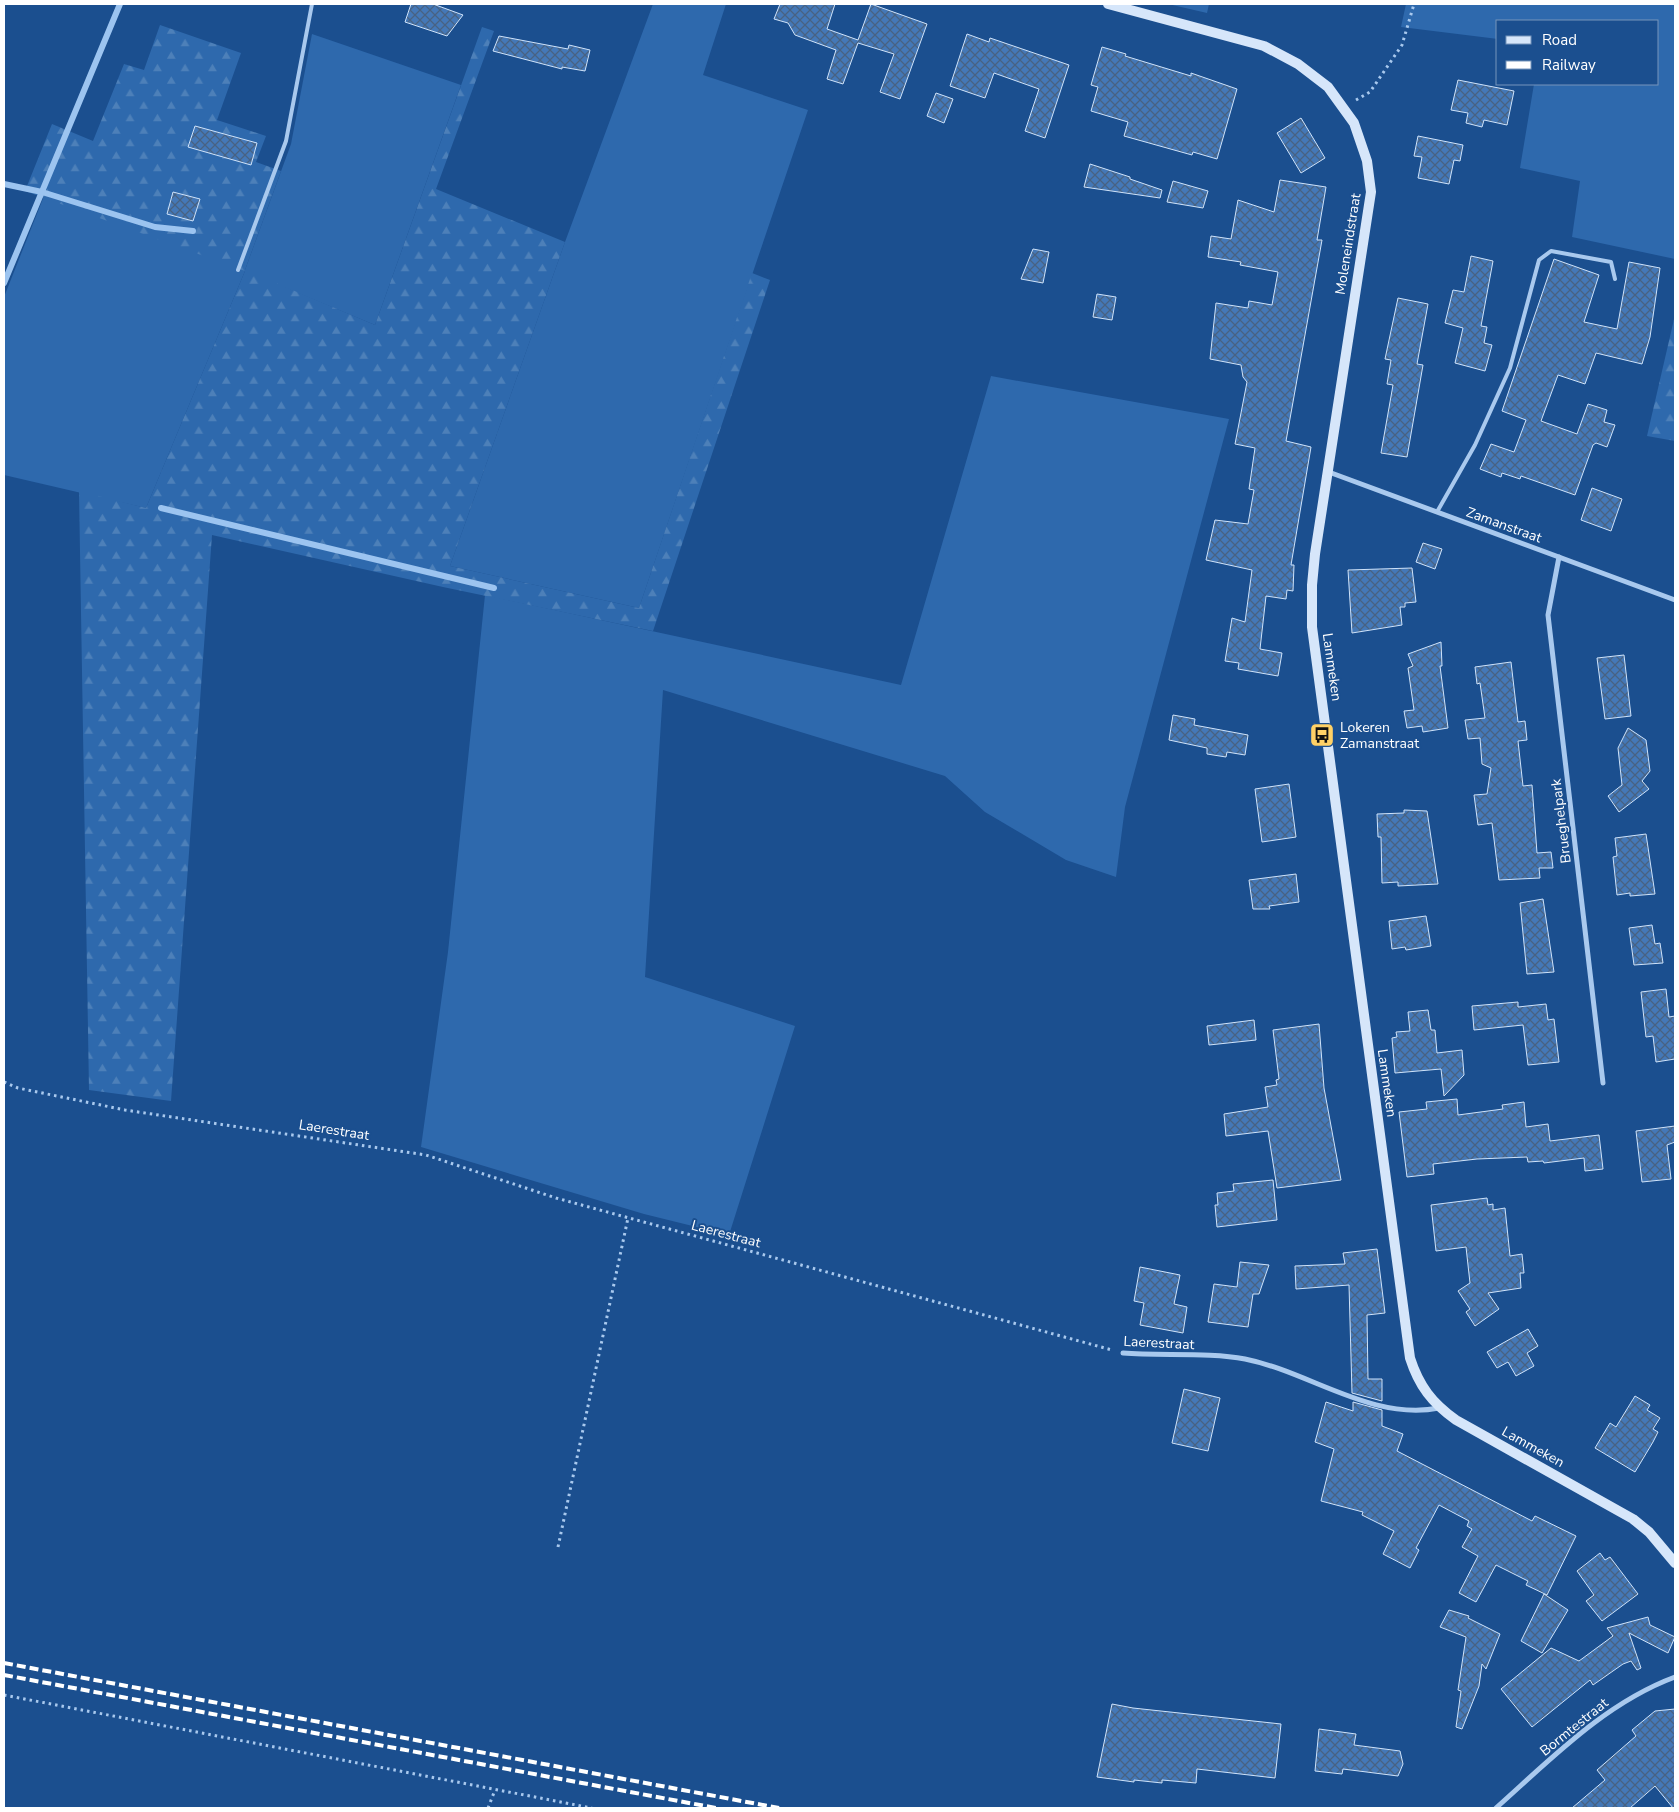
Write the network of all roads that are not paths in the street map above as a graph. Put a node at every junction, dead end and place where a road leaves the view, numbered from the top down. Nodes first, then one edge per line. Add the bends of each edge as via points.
1 (312, 4) edge
2 (1108, 4) edge
3 (238, 270) dead end
4 (1615, 279) dead end
5 (1326, 471) junction
6 (1437, 512) junction
7 (1559, 556) junction
8 (1675, 600) edge
9 (1603, 1083) dead end
10 (1123, 1353) road end
11 (1439, 1408) junction
12 (1675, 1563) edge
13 (1675, 1677) edge
14 (1496, 1808) edge

1 - 3 lane via 286,141
2 - 5 street, Moleneindstraat via 1264,46 1306,69 1328,87 1354,123 1367,161 1371,192
4 - 6 lane via 1611,262 1551,251 1539,260 1510,368 1475,444
5 - 6 street, Zamanstraat
5 - 11 street, Lammeken via 1312,585 1312,627 1410,1358 1416,1377
6 - 7 street, Zamanstraat
7 - 8 street, Zamanstraat
7 - 9 street, Brueghelpark via 1548,615
10 - 11 street, Laerestraat via 1245,1358 1343,1395 1381,1405 1418,1412
11 - 12 street, Lammeken via 1633,1519 1649,1532
13 - 14 street, Bormtestraat via 1625,1702 1590,1725

